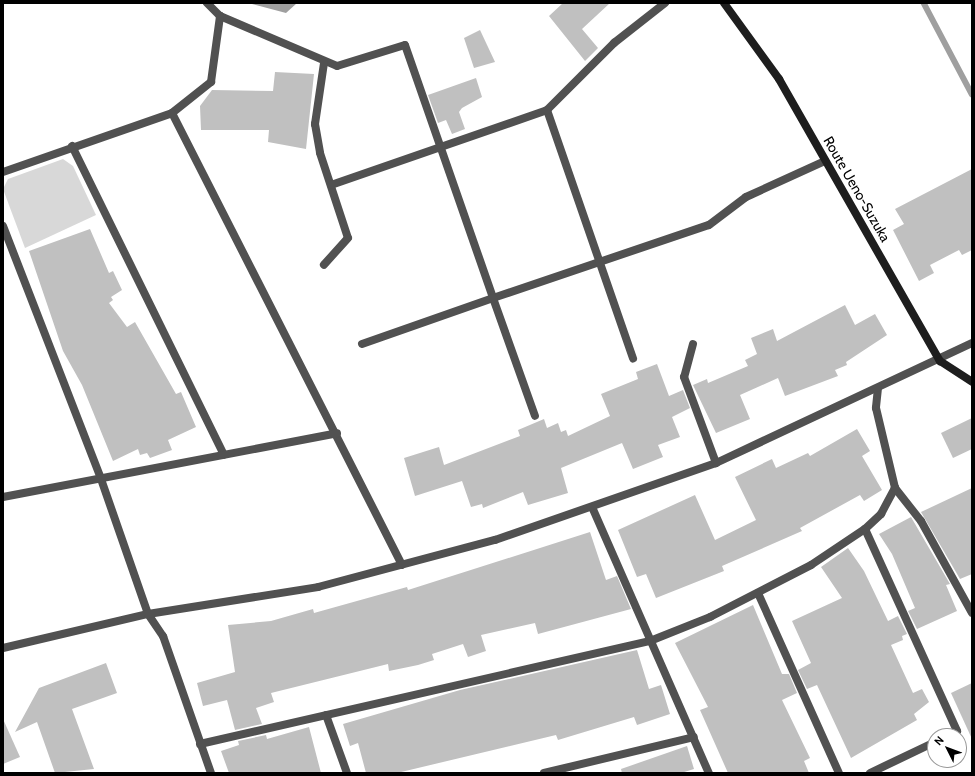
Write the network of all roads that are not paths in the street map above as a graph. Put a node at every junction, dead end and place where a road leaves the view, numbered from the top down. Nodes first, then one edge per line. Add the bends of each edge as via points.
1 (206, 3) edge
2 (665, 3) edge
3 (724, 3) edge
4 (220, 16) junction
5 (324, 63) junction
6 (547, 110) junction
7 (172, 113) junction
8 (72, 146) junction
9 (440, 147) junction
10 (825, 161) junction
11 (3, 172) edge
12 (331, 185) junction
13 (3, 226) edge
14 (600, 262) junction
15 (324, 265) dead end
16 (493, 298) junction
17 (972, 343) edge
18 (362, 344) dead end
19 (693, 344) dead end
20 (633, 359) dead end
21 (940, 361) junction
22 (972, 382) edge
23 (878, 388) junction
24 (535, 416) dead end
25 (337, 433) junction
26 (224, 454) junction
27 (716, 463) junction
28 (101, 479) junction
29 (895, 488) junction
30 (3, 497) edge
31 (592, 507) junction
32 (865, 529) junction
33 (402, 565) junction
34 (758, 593) junction
35 (972, 613) edge
36 (148, 614) junction
37 (650, 641) junction
38 (3, 648) edge
39 (326, 715) junction
40 (956, 728) edge
41 (694, 737) junction
42 (200, 744) junction
43 (927, 746) edge
44 (211, 773) edge
45 (347, 773) edge
46 (544, 773) edge
47 (709, 773) edge
48 (839, 773) edge
49 (870, 773) edge

1 - 4 street
2 - 6 street via 614,43
3 - 10 main road, Route Ueno-Suzuka via 779,79
4 - 5 street
4 - 7 street via 211,82
5 - 9 street via 337,66 405,45
5 - 12 street via 315,124
6 - 9 street
6 - 14 street
7 - 8 street
7 - 25 street
8 - 11 street
8 - 26 street
9 - 12 street
9 - 16 street
10 - 14 street via 746,197 709,225
10 - 21 main road, Route Ueno-Suzuka
12 - 15 street via 348,238
13 - 28 street
14 - 16 street
14 - 20 street
16 - 18 street
16 - 24 street
17 - 21 street
19 - 27 street via 684,377
21 - 22 main road, Route Ueno-Suzuka
21 - 23 street
23 - 27 street
23 - 29 street via 876,408
25 - 26 street
25 - 33 street
26 - 28 street
27 - 31 street
28 - 30 street
28 - 36 street
29 - 32 street via 881,514
29 - 35 street via 921,520
31 - 33 street
31 - 37 street
32 - 34 street
32 - 40 street
33 - 36 street via 318,587
34 - 37 street
34 - 48 street
36 - 38 street
36 - 42 street via 162,636
37 - 39 street
37 - 41 street
39 - 42 street
39 - 45 street
41 - 46 street
41 - 47 street
42 - 44 street
43 - 49 street

